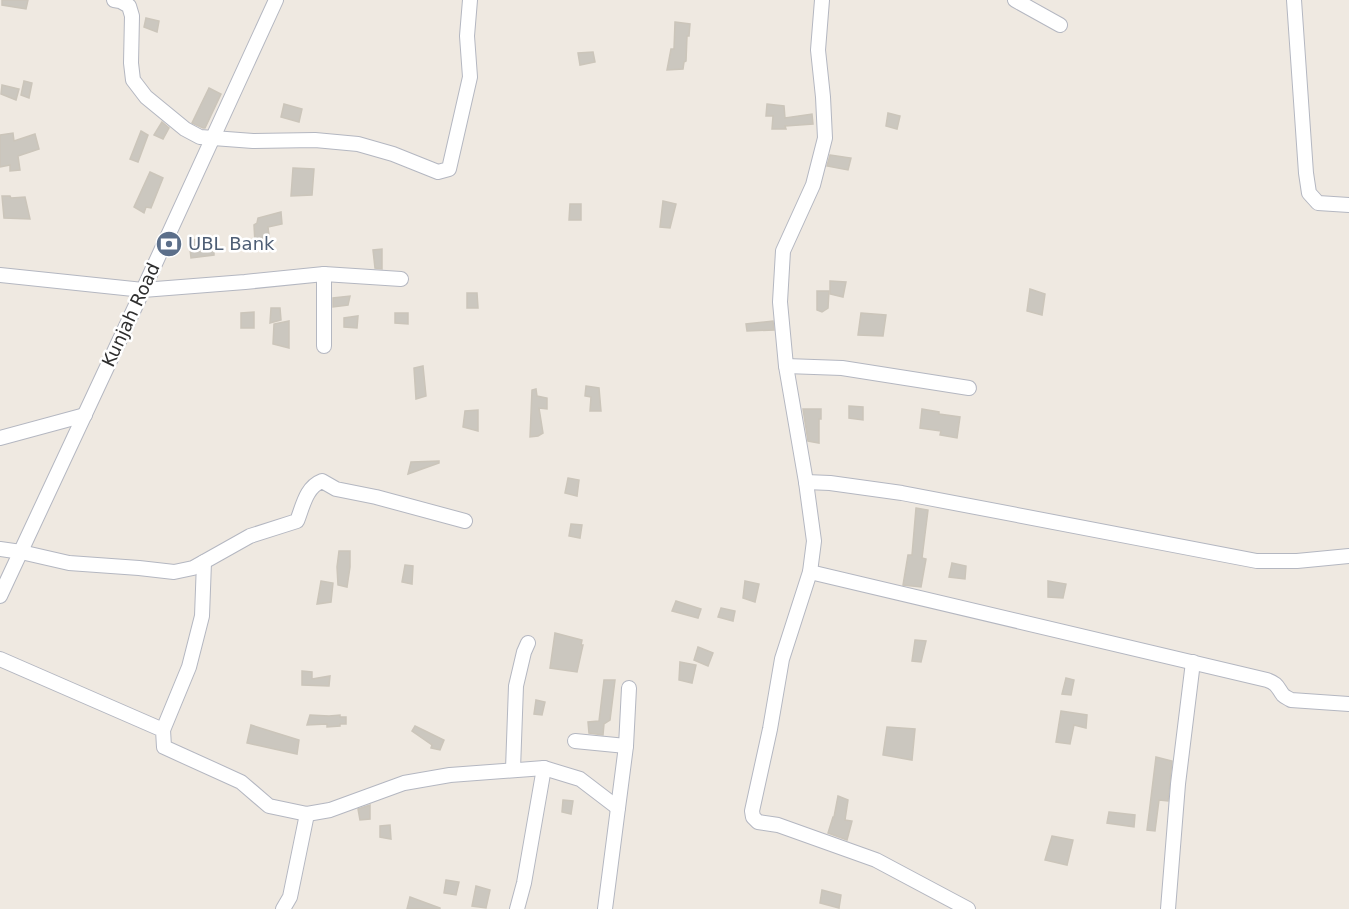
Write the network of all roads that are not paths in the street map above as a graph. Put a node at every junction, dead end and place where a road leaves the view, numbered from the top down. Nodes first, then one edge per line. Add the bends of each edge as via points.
1 (118, 0) edge
2 (276, 0) edge
3 (470, 0) edge
4 (822, 0) edge
5 (1015, 0) edge
6 (1294, 0) edge
7 (1060, 26) dead end
8 (212, 138) junction
9 (1349, 205) edge
10 (324, 273) junction
11 (0, 275) edge
12 (401, 279) dead end
13 (143, 290) junction
14 (324, 346) dead end
15 (786, 366) junction
16 (969, 388) dead end
17 (85, 415) junction
18 (0, 438) edge
19 (806, 482) junction
20 (465, 521) dead end
21 (0, 549) edge
22 (21, 552) junction
23 (1349, 556) edge
24 (204, 562) junction
25 (810, 572) junction
26 (0, 596) edge
27 (528, 643) dead end
28 (0, 658) edge
29 (1193, 662) junction
30 (629, 688) dead end
31 (1349, 704) edge
32 (163, 730) junction
33 (575, 741) dead end
34 (626, 746) junction
35 (544, 768) junction
36 (513, 769) junction
37 (618, 808) junction
38 (307, 814) junction
39 (283, 909) edge
40 (518, 909) edge
41 (604, 909) edge
42 (968, 909) edge
43 (1168, 909) edge

1 - 8 street via 129,6 132,16 133,80 146,97 185,129
2 - 8 street, Kunjah Road
3 - 8 street via 470,77 449,169 438,172 358,144
4 - 15 street via 818,50 825,138 813,185 783,251 780,302
5 - 7 street
6 - 9 street via 1309,193 1318,203
8 - 13 street, Kunjah Road
10 - 12 street
10 - 13 street
10 - 14 street
11 - 13 street
13 - 17 street, Kunjah Road
15 - 16 street via 842,369
15 - 19 street
17 - 18 street
17 - 22 street, Kunjah Road
19 - 23 street via 902,493 1257,561
19 - 25 street via 814,541
20 - 24 street via 336,489 322,481 308,493 297,521 250,536
21 - 22 street
22 - 24 street via 69,563 174,572
22 - 26 street, Kunjah Road
24 - 32 street via 202,616 189,667
25 - 29 street
25 - 42 street via 782,659 753,817 758,822 778,825 876,860
27 - 36 street via 516,686
28 - 32 street
29 - 31 street via 1274,682 1291,700
29 - 43 street
30 - 34 street
32 - 38 street via 164,747 241,782 269,806
33 - 34 street
34 - 37 street
35 - 36 street
35 - 37 street via 580,779
35 - 40 street
36 - 38 street via 405,783 330,810
37 - 41 street
38 - 39 street via 290,897

